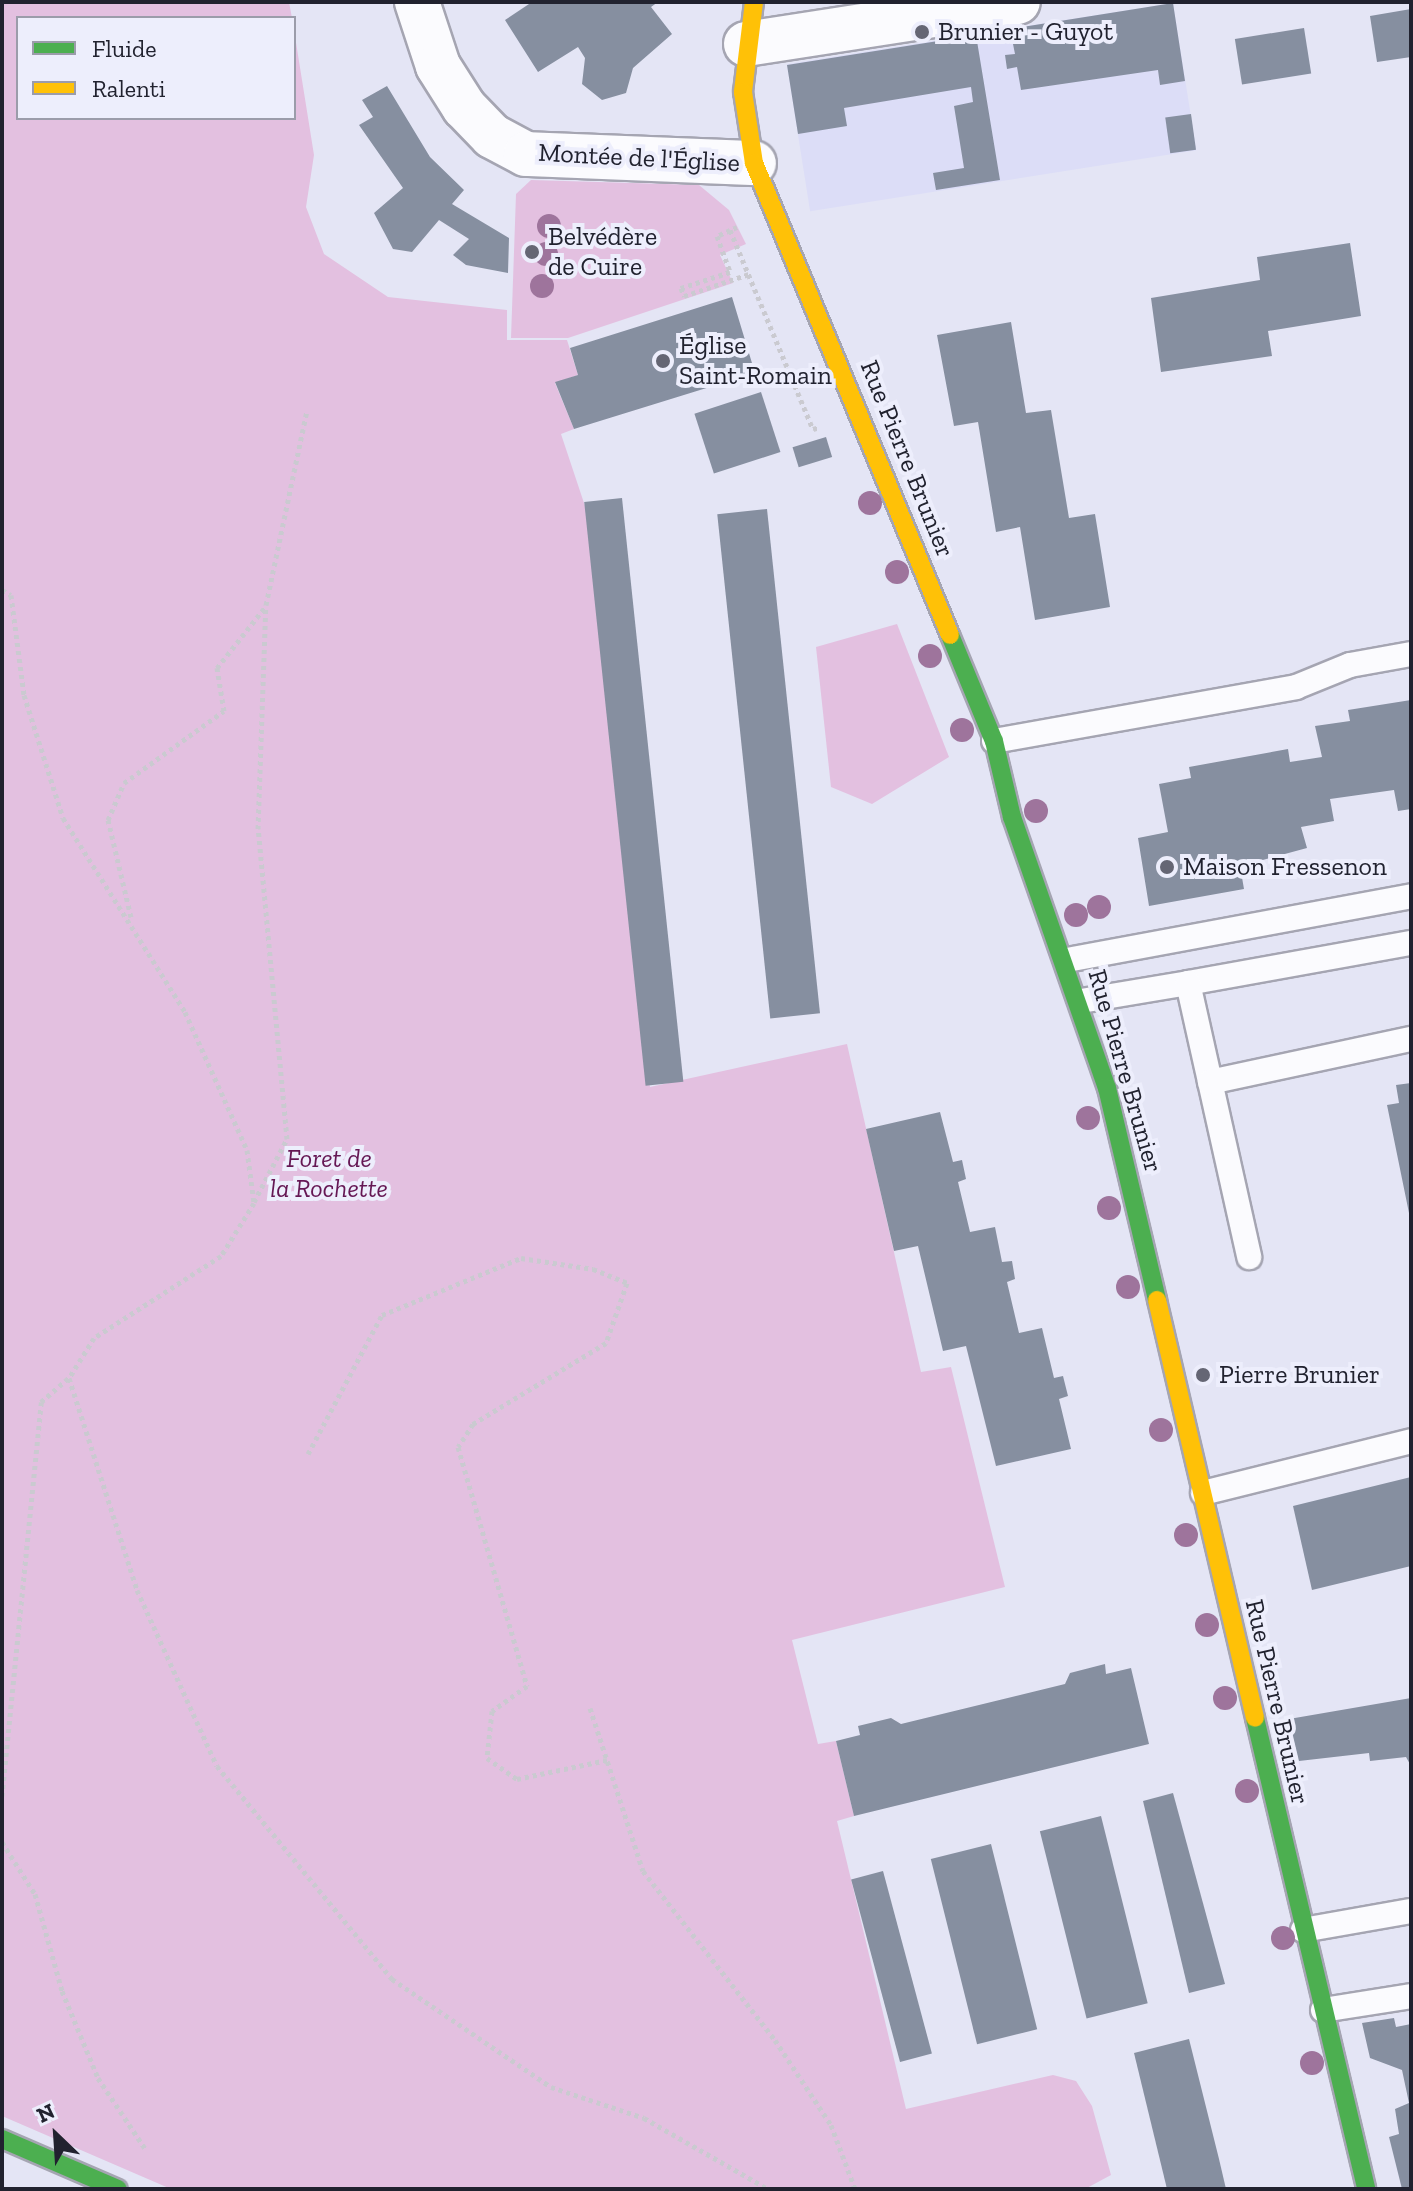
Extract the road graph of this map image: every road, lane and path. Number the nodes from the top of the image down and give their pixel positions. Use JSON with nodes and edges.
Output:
{"nodes":[{"id":1,"x":417,"y":2,"type":"edge"},
{"id":2,"x":754,"y":2,"type":"edge"},
{"id":3,"x":1018,"y":2,"type":"edge"},
{"id":4,"x":746,"y":44,"type":"junction"},
{"id":5,"x":754,"y":163,"type":"junction"},
{"id":6,"x":730,"y":230,"type":"dead end"},
{"id":7,"x":738,"y":247,"type":"dead end"},
{"id":8,"x":749,"y":274,"type":"junction"},
{"id":9,"x":307,"y":410,"type":"dead end"},
{"id":10,"x":812,"y":425,"type":"dead end"},
{"id":11,"x":2,"y":590,"type":"edge"},
{"id":12,"x":266,"y":605,"type":"junction"},
{"id":13,"x":1411,"y":654,"type":"edge"},
{"id":14,"x":994,"y":741,"type":"junction"},
{"id":15,"x":1411,"y":896,"type":"edge"},
{"id":16,"x":132,"y":920,"type":"junction"},
{"id":17,"x":1411,"y":943,"type":"edge"},
{"id":18,"x":1067,"y":960,"type":"junction"},
{"id":19,"x":1188,"y":983,"type":"junction"},
{"id":20,"x":1081,"y":1001,"type":"junction"},
{"id":21,"x":1411,"y":1039,"type":"edge"},
{"id":22,"x":1210,"y":1082,"type":"junction"},
{"id":23,"x":254,"y":1203,"type":"junction"},
{"id":24,"x":1249,"y":1257,"type":"dead end"},
{"id":25,"x":69,"y":1378,"type":"junction"},
{"id":26,"x":1411,"y":1441,"type":"edge"},
{"id":27,"x":308,"y":1454,"type":"dead end"},
{"id":28,"x":1203,"y":1493,"type":"junction"},
{"id":29,"x":590,"y":1708,"type":"dead end"},
{"id":30,"x":607,"y":1760,"type":"junction"},
{"id":31,"x":2,"y":1796,"type":"edge"},
{"id":32,"x":2,"y":1842,"type":"edge"},
{"id":33,"x":1411,"y":1911,"type":"edge"},
{"id":34,"x":1303,"y":1930,"type":"junction"},
{"id":35,"x":1411,"y":1996,"type":"edge"},
{"id":36,"x":1323,"y":2010,"type":"junction"},
{"id":37,"x":2,"y":2139,"type":"edge"},
{"id":38,"x":146,"y":2150,"type":"dead end"},
{"id":39,"x":118,"y":2189,"type":"edge"},
{"id":40,"x":768,"y":2189,"type":"edge"},
{"id":41,"x":855,"y":2189,"type":"edge"},
{"id":42,"x":1366,"y":2189,"type":"edge"}],
"edges":[{"from":1,"to":5,"type":"street","name":"Montée de l'Église"},
{"from":2,"to":4,"type":"street","name":"Rue Pierre Brunier"},
{"from":3,"to":4,"type":"street"},
{"from":4,"to":5,"type":"street","name":"Rue Pierre Brunier"},
{"from":5,"to":14,"type":"street","name":"Rue Pierre Brunier"},
{"from":6,"to":8,"type":"path"},
{"from":7,"to":8,"type":"path"},
{"from":8,"to":10,"type":"path"},
{"from":9,"to":12,"type":"path"},
{"from":11,"to":16,"type":"path"},
{"from":12,"to":16,"type":"path"},
{"from":12,"to":23,"type":"path"},
{"from":13,"to":14,"type":"lane"},
{"from":14,"to":18,"type":"street","name":"Rue Pierre Brunier"},
{"from":15,"to":18,"type":"lane"},
{"from":16,"to":23,"type":"path"},
{"from":17,"to":19,"type":"lane"},
{"from":18,"to":20,"type":"street","name":"Rue Pierre Brunier"},
{"from":19,"to":20,"type":"lane"},
{"from":19,"to":22,"type":"lane"},
{"from":20,"to":28,"type":"street","name":"Rue Pierre Brunier"},
{"from":21,"to":22,"type":"lane"},
{"from":22,"to":24,"type":"lane"},
{"from":23,"to":25,"type":"path"},
{"from":25,"to":31,"type":"path"},
{"from":25,"to":40,"type":"path"},
{"from":26,"to":28,"type":"lane"},
{"from":27,"to":30,"type":"path"},
{"from":28,"to":34,"type":"street","name":"Rue Pierre Brunier"},
{"from":29,"to":30,"type":"path"},
{"from":30,"to":41,"type":"path"},
{"from":32,"to":38,"type":"path"},
{"from":33,"to":34,"type":"lane"},
{"from":34,"to":36,"type":"street","name":"Rue Pierre Brunier"},
{"from":35,"to":36,"type":"lane"},
{"from":36,"to":42,"type":"street","name":"Rue Pierre Brunier"},
{"from":37,"to":39,"type":"street"}]}
